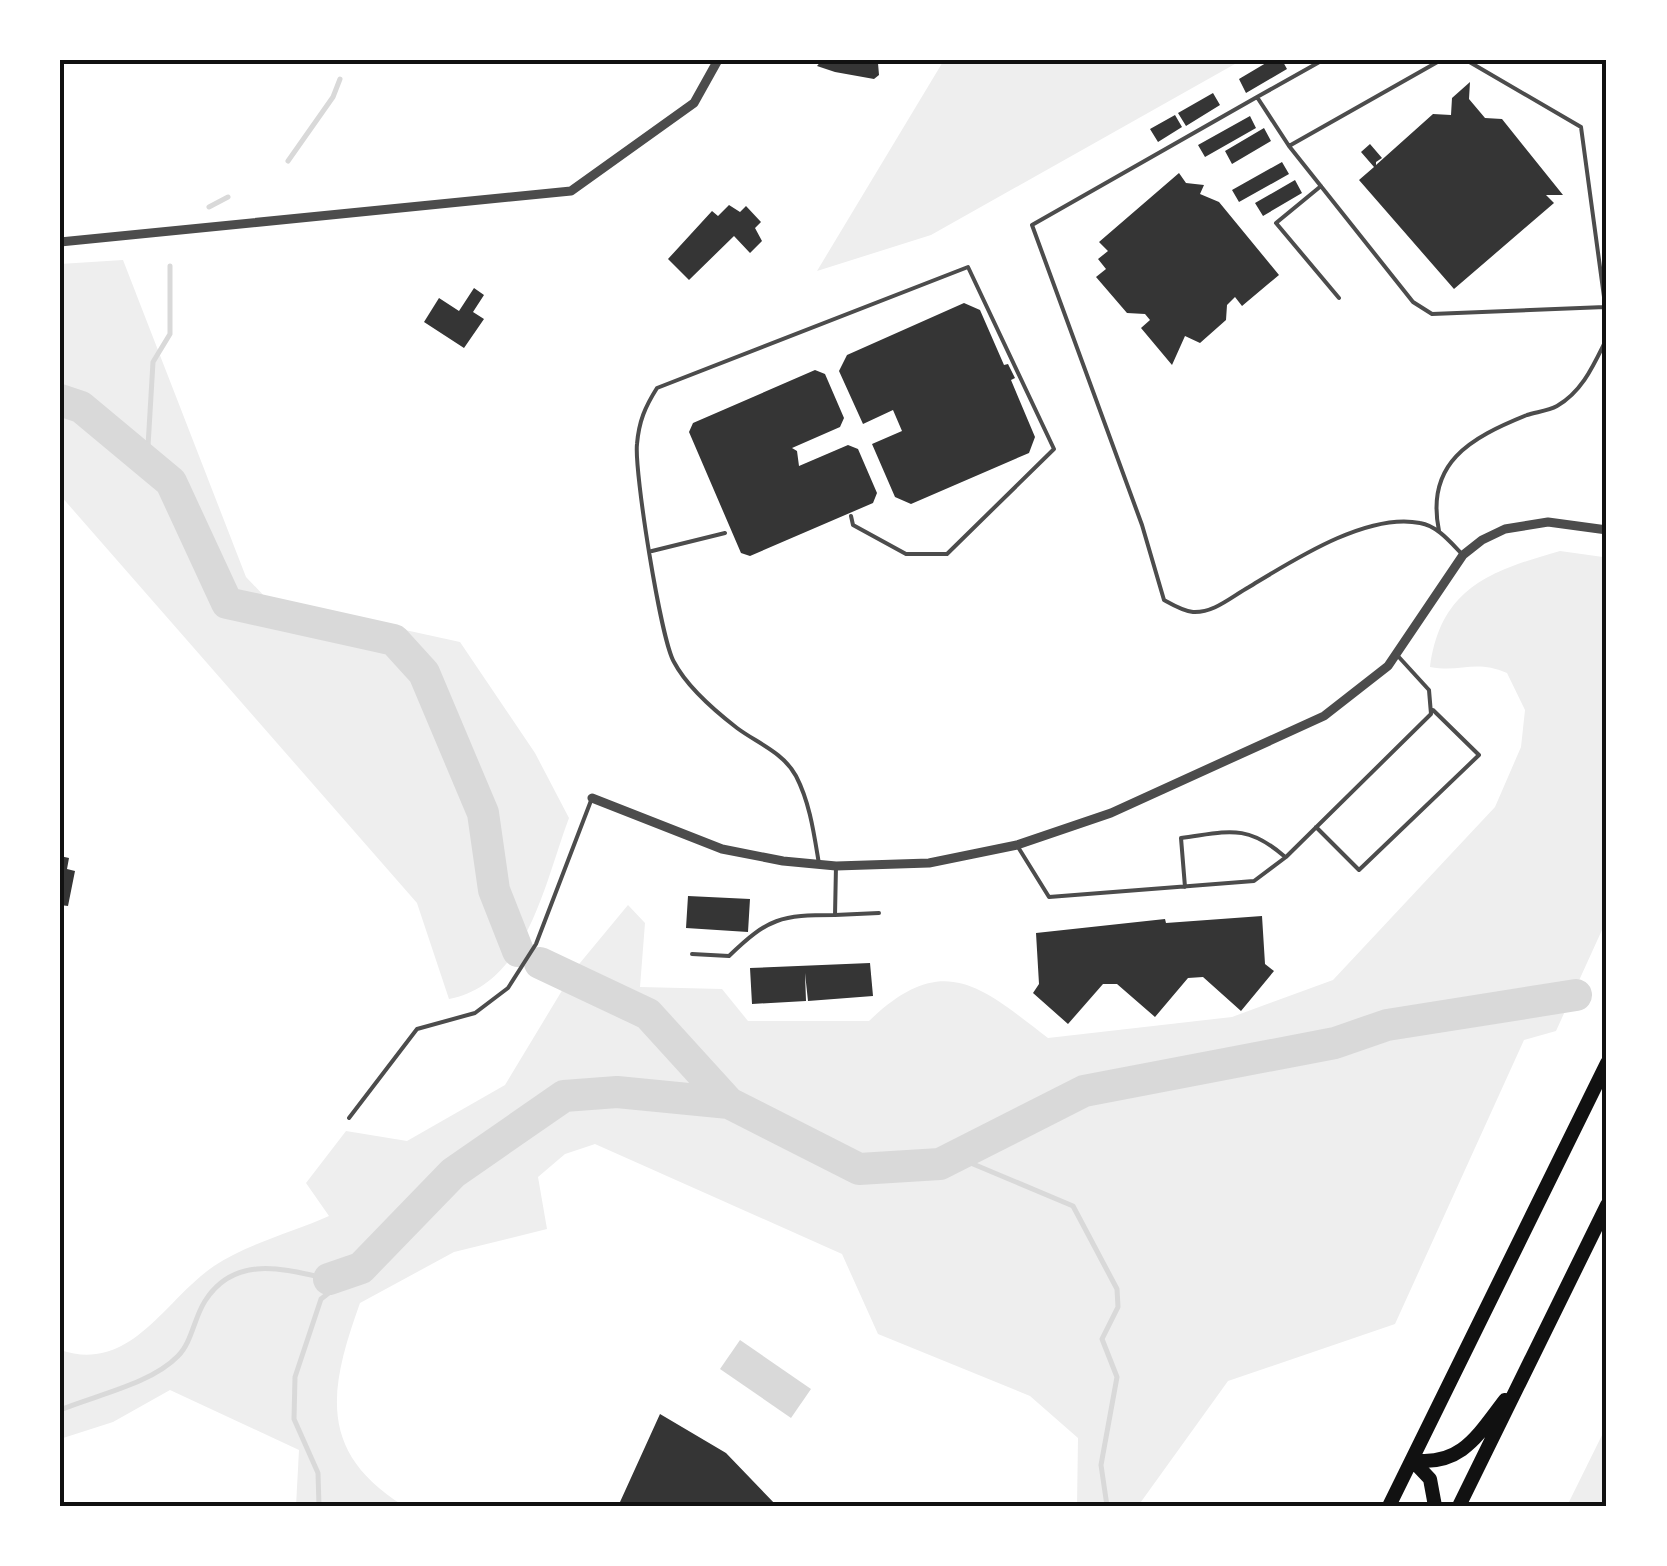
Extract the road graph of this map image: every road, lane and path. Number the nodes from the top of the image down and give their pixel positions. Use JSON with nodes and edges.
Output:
{"nodes":[{"id":1,"x":718,"y":60,"type":"edge"},
{"id":2,"x":1323,"y":60,"type":"edge"},
{"id":3,"x":1442,"y":60,"type":"edge"},
{"id":4,"x":1466,"y":60,"type":"edge"},
{"id":5,"x":1257,"y":97,"type":"junction"},
{"id":6,"x":1289,"y":146,"type":"junction"},
{"id":7,"x":1321,"y":186,"type":"junction"},
{"id":8,"x":60,"y":242,"type":"edge"},
{"id":9,"x":1339,"y":298,"type":"dead end"},
{"id":10,"x":1605,"y":307,"type":"edge"},
{"id":11,"x":1607,"y":319,"type":"edge"},
{"id":12,"x":1607,"y":338,"type":"edge"},
{"id":13,"x":852,"y":516,"type":"dead end"},
{"id":14,"x":1607,"y":530,"type":"edge"},
{"id":15,"x":1439,"y":531,"type":"junction"},
{"id":16,"x":725,"y":533,"type":"dead end"},
{"id":17,"x":652,"y":552,"type":"junction"},
{"id":18,"x":1463,"y":555,"type":"junction"},
{"id":19,"x":1397,"y":655,"type":"junction"},
{"id":20,"x":1432,"y":709,"type":"junction"},
{"id":21,"x":592,"y":798,"type":"joint"},
{"id":22,"x":1316,"y":827,"type":"junction"},
{"id":23,"x":1017,"y":845,"type":"junction"},
{"id":24,"x":1286,"y":857,"type":"junction"},
{"id":25,"x":819,"y":864,"type":"junction"},
{"id":26,"x":836,"y":866,"type":"junction"},
{"id":27,"x":1185,"y":887,"type":"junction"},
{"id":28,"x":879,"y":913,"type":"dead end"},
{"id":29,"x":835,"y":915,"type":"junction"},
{"id":30,"x":692,"y":954,"type":"dead end"},
{"id":31,"x":1607,"y":1063,"type":"edge"},
{"id":32,"x":349,"y":1118,"type":"dead end"},
{"id":33,"x":1607,"y":1205,"type":"edge"},
{"id":34,"x":1522,"y":1378,"type":"junction"},
{"id":35,"x":1412,"y":1460,"type":"junction"},
{"id":36,"x":1390,"y":1506,"type":"edge"},
{"id":37,"x":1434,"y":1506,"type":"edge"},
{"id":38,"x":1459,"y":1506,"type":"edge"}],
"edges":[{"from":1,"to":8,"type":"street"},
{"from":2,"to":5,"type":"lane"},
{"from":3,"to":6,"type":"lane"},
{"from":4,"to":10,"type":"lane"},
{"from":5,"to":6,"type":"lane"},
{"from":5,"to":15,"type":"lane"},
{"from":6,"to":7,"type":"lane"},
{"from":7,"to":9,"type":"lane"},
{"from":7,"to":10,"type":"lane"},
{"from":10,"to":11,"type":"lane"},
{"from":12,"to":15,"type":"lane"},
{"from":13,"to":17,"type":"lane"},
{"from":14,"to":18,"type":"street"},
{"from":15,"to":18,"type":"lane"},
{"from":16,"to":17,"type":"lane"},
{"from":17,"to":25,"type":"lane"},
{"from":18,"to":19,"type":"street"},
{"from":19,"to":20,"type":"lane"},
{"from":19,"to":23,"type":"street"},
{"from":20,"to":22,"type":"lane"},
{"from":20,"to":22,"type":"lane"},
{"from":21,"to":25,"type":"street"},
{"from":21,"to":32,"type":"lane"},
{"from":22,"to":24,"type":"lane"},
{"from":23,"to":26,"type":"street"},
{"from":23,"to":27,"type":"lane"},
{"from":24,"to":27,"type":"lane"},
{"from":24,"to":27,"type":"lane"},
{"from":25,"to":26,"type":"street"},
{"from":26,"to":29,"type":"lane"},
{"from":28,"to":29,"type":"lane"},
{"from":29,"to":30,"type":"lane"},
{"from":31,"to":35,"type":"highway"},
{"from":33,"to":34,"type":"highway"},
{"from":34,"to":35,"type":"highway"},
{"from":34,"to":38,"type":"highway"},
{"from":35,"to":36,"type":"highway"},
{"from":35,"to":37,"type":"highway"}]}
